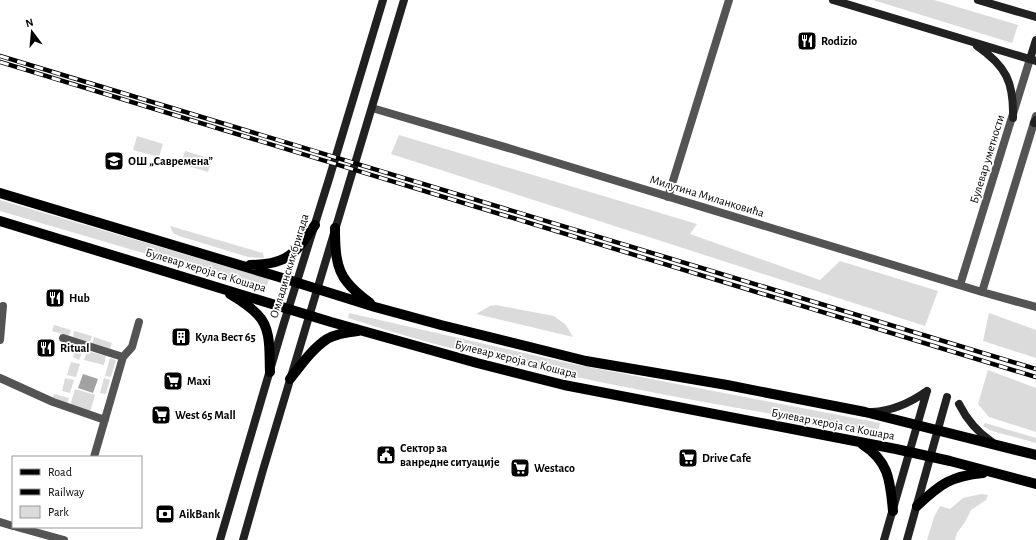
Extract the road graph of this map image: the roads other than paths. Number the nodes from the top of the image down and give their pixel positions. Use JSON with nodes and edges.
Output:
{"nodes":[{"id":1,"x":383,"y":0,"type":"edge"},
{"id":2,"x":404,"y":0,"type":"edge"},
{"id":3,"x":729,"y":0,"type":"edge"},
{"id":4,"x":833,"y":0,"type":"edge"},
{"id":5,"x":1004,"y":0,"type":"edge"},
{"id":6,"x":981,"y":1,"type":"edge"},
{"id":7,"x":1036,"y":17,"type":"edge"},
{"id":8,"x":1036,"y":40,"type":"edge"},
{"id":9,"x":972,"y":42,"type":"junction"},
{"id":10,"x":1033,"y":60,"type":"edge"},
{"id":11,"x":372,"y":108,"type":"junction"},
{"id":12,"x":1013,"y":118,"type":"junction"},
{"id":13,"x":1035,"y":120,"type":"edge"},
{"id":14,"x":0,"y":193,"type":"edge"},
{"id":15,"x":668,"y":197,"type":"junction"},
{"id":16,"x":0,"y":221,"type":"edge"},
{"id":17,"x":315,"y":225,"type":"junction"},
{"id":18,"x":335,"y":228,"type":"junction"},
{"id":19,"x":236,"y":264,"type":"junction"},
{"id":20,"x":298,"y":283,"type":"junction"},
{"id":21,"x":960,"y":285,"type":"junction"},
{"id":22,"x":222,"y":288,"type":"junction"},
{"id":23,"x":318,"y":289,"type":"junction"},
{"id":24,"x":982,"y":292,"type":"junction"},
{"id":25,"x":3,"y":306,"type":"dead end"},
{"id":26,"x":375,"y":307,"type":"junction"},
{"id":27,"x":1036,"y":307,"type":"edge"},
{"id":28,"x":289,"y":309,"type":"junction"},
{"id":29,"x":310,"y":316,"type":"junction"},
{"id":30,"x":139,"y":322,"type":"dead end"},
{"id":31,"x":360,"y":330,"type":"junction"},
{"id":32,"x":63,"y":338,"type":"dead end"},
{"id":33,"x":0,"y":340,"type":"edge"},
{"id":34,"x":124,"y":357,"type":"junction"},
{"id":35,"x":270,"y":372,"type":"junction"},
{"id":36,"x":0,"y":378,"type":"edge"},
{"id":37,"x":290,"y":379,"type":"junction"},
{"id":38,"x":947,"y":397,"type":"dead end"},
{"id":39,"x":959,"y":404,"type":"dead end"},
{"id":40,"x":865,"y":412,"type":"junction"},
{"id":41,"x":105,"y":420,"type":"junction"},
{"id":42,"x":918,"y":425,"type":"junction"},
{"id":43,"x":938,"y":430,"type":"junction"},
{"id":44,"x":857,"y":441,"type":"junction"},
{"id":45,"x":996,"y":445,"type":"junction"},
{"id":46,"x":910,"y":452,"type":"junction"},
{"id":47,"x":1036,"y":455,"type":"edge"},
{"id":48,"x":94,"y":456,"type":"edge"},
{"id":49,"x":931,"y":458,"type":"junction"},
{"id":50,"x":990,"y":472,"type":"junction"},
{"id":51,"x":1036,"y":484,"type":"edge"},
{"id":52,"x":917,"y":506,"type":"junction"},
{"id":53,"x":893,"y":511,"type":"junction"},
{"id":54,"x":0,"y":522,"type":"edge"},
{"id":55,"x":12,"y":526,"type":"edge"},
{"id":56,"x":21,"y":528,"type":"edge"},
{"id":57,"x":64,"y":540,"type":"edge"},
{"id":58,"x":220,"y":540,"type":"edge"},
{"id":59,"x":243,"y":540,"type":"edge"},
{"id":60,"x":884,"y":540,"type":"edge"},
{"id":61,"x":907,"y":540,"type":"edge"}],
"edges":[{"from":1,"to":17,"type":"main road","name":"Омладинских бригада"},
{"from":2,"to":11,"type":"main road"},
{"from":3,"to":15,"type":"street"},
{"from":4,"to":9,"type":"main road"},
{"from":5,"to":6,"type":"main road"},
{"from":6,"to":7,"type":"main road"},
{"from":8,"to":10,"type":"main road","name":"Булевар уметности"},
{"from":9,"to":10,"type":"main road"},
{"from":9,"to":12,"type":"main road"},
{"from":10,"to":12,"type":"street","name":"Булевар уметности"},
{"from":11,"to":15,"type":"street","name":"Милутина Миланковића"},
{"from":11,"to":18,"type":"main road"},
{"from":12,"to":21,"type":"street","name":"Булевар уметности"},
{"from":13,"to":24,"type":"street"},
{"from":14,"to":19,"type":"main road","name":"Булевар хероја са Кошара"},
{"from":15,"to":21,"type":"street","name":"Милутина Миланковића"},
{"from":16,"to":22,"type":"main road","name":"Булевар хероја са Кошара"},
{"from":17,"to":19,"type":"main road"},
{"from":17,"to":20,"type":"main road","name":"Омладинских бригада"},
{"from":18,"to":23,"type":"main road"},
{"from":18,"to":26,"type":"main road"},
{"from":19,"to":20,"type":"main road","name":"Булевар хероја са Кошара"},
{"from":20,"to":23,"type":"main road","name":"Булевар хероја са Кошара"},
{"from":20,"to":28,"type":"main road","name":"Омладинских бригада"},
{"from":21,"to":24,"type":"street","name":"Милутина Миланковића"},
{"from":22,"to":28,"type":"main road","name":"Булевар хероја са Кошара"},
{"from":22,"to":35,"type":"main road"},
{"from":23,"to":26,"type":"main road","name":"Булевар хероја са Кошара"},
{"from":23,"to":29,"type":"main road"},
{"from":24,"to":27,"type":"street","name":"Милутина Миланковића"},
{"from":25,"to":33,"type":"street"},
{"from":26,"to":40,"type":"main road","name":"Булевар хероја са Кошара"},
{"from":28,"to":29,"type":"main road","name":"Булевар хероја са Кошара"},
{"from":28,"to":35,"type":"main road","name":"Омладинских бригада"},
{"from":29,"to":31,"type":"main road","name":"Булевар хероја са Кошара"},
{"from":29,"to":37,"type":"main road"},
{"from":30,"to":34,"type":"street"},
{"from":31,"to":37,"type":"main road"},
{"from":31,"to":44,"type":"main road","name":"Булевар хероја са Кошара"},
{"from":32,"to":34,"type":"street"},
{"from":34,"to":41,"type":"street"},
{"from":35,"to":58,"type":"main road","name":"Омладинских бригада"},
{"from":36,"to":41,"type":"street"},
{"from":37,"to":59,"type":"main road"},
{"from":38,"to":43,"type":"main road"},
{"from":39,"to":45,"type":"main road"},
{"from":40,"to":42,"type":"main road","name":"Булевар хероја са Кошара"},
{"from":40,"to":42,"type":"main road"},
{"from":41,"to":48,"type":"street"},
{"from":42,"to":43,"type":"main road","name":"Булевар хероја са Кошара"},
{"from":42,"to":46,"type":"main road"},
{"from":43,"to":45,"type":"main road","name":"Булевар хероја са Кошара"},
{"from":43,"to":49,"type":"main road"},
{"from":44,"to":46,"type":"main road","name":"Булевар хероја са Кошара"},
{"from":44,"to":53,"type":"main road"},
{"from":45,"to":47,"type":"main road","name":"Булевар хероја са Кошара"},
{"from":46,"to":49,"type":"main road","name":"Булевар хероја са Кошара"},
{"from":46,"to":53,"type":"main road"},
{"from":49,"to":50,"type":"main road","name":"Булевар хероја са Кошара"},
{"from":49,"to":52,"type":"main road"},
{"from":50,"to":51,"type":"main road","name":"Булевар хероја са Кошара"},
{"from":50,"to":52,"type":"main road"},
{"from":52,"to":61,"type":"main road"},
{"from":53,"to":60,"type":"main road"},
{"from":54,"to":55,"type":"street"},
{"from":56,"to":57,"type":"street"}]}
